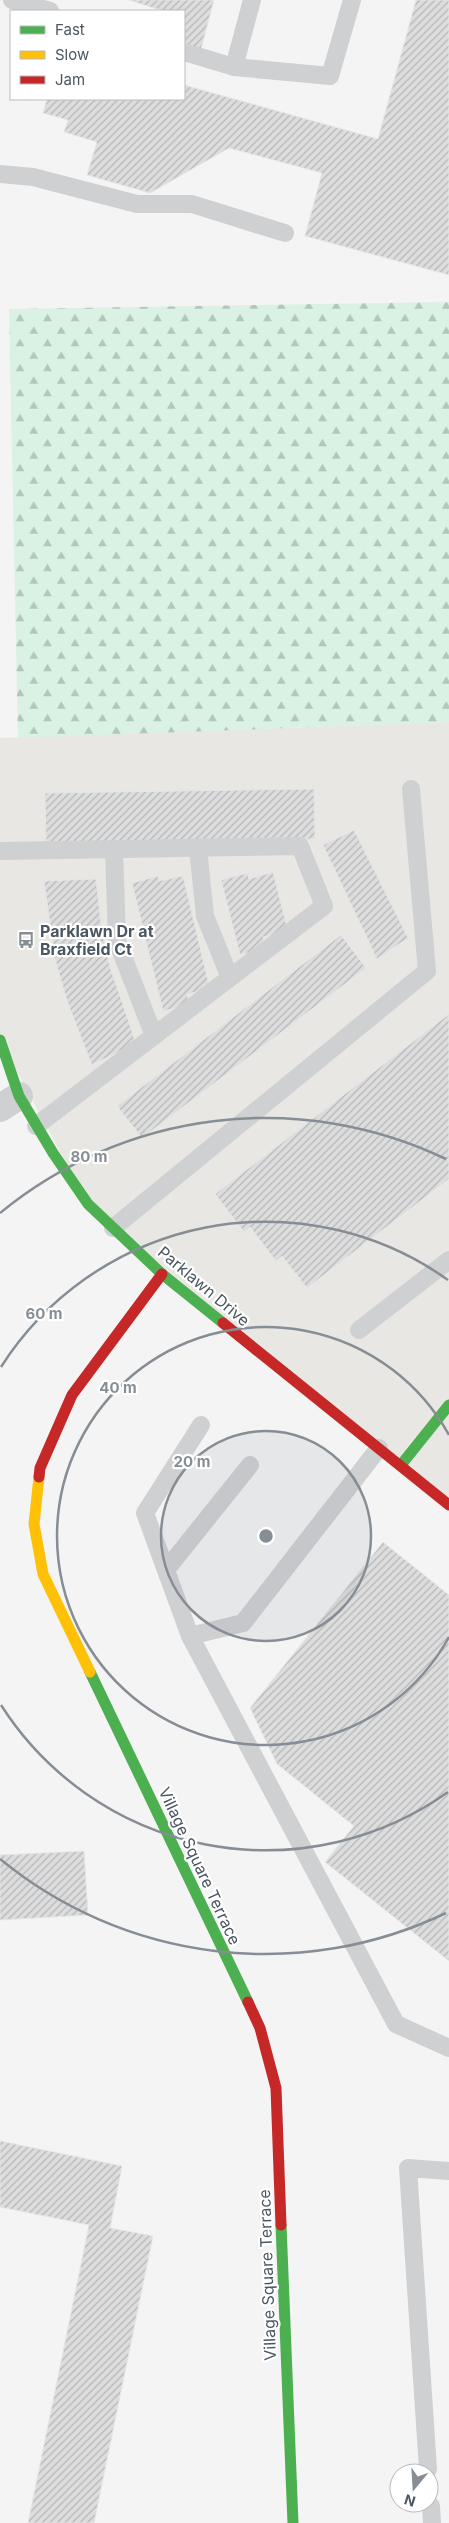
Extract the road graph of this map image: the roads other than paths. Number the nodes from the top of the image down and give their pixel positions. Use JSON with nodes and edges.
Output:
{"nodes":[{"id":1,"x":12,"y":0,"type":"edge"},
{"id":2,"x":252,"y":0,"type":"edge"},
{"id":3,"x":352,"y":0,"type":"edge"},
{"id":4,"x":47,"y":10,"type":"edge"},
{"id":5,"x":185,"y":52,"type":"edge"},
{"id":6,"x":234,"y":67,"type":"junction"},
{"id":7,"x":0,"y":174,"type":"edge"},
{"id":8,"x":285,"y":233,"type":"dead end"},
{"id":9,"x":411,"y":789,"type":"dead end"},
{"id":10,"x":198,"y":848,"type":"junction"},
{"id":11,"x":114,"y":849,"type":"junction"},
{"id":12,"x":0,"y":851,"type":"edge"},
{"id":13,"x":230,"y":978,"type":"junction"},
{"id":14,"x":154,"y":1036,"type":"junction"},
{"id":15,"x":0,"y":1040,"type":"edge"},
{"id":16,"x":10,"y":1102,"type":"edge"},
{"id":17,"x":36,"y":1126,"type":"junction"},
{"id":18,"x":114,"y":1228,"type":"junction"},
{"id":19,"x":449,"y":1260,"type":"edge"},
{"id":20,"x":162,"y":1274,"type":"junction"},
{"id":21,"x":359,"y":1330,"type":"dead end"},
{"id":22,"x":449,"y":1404,"type":"edge"},
{"id":23,"x":201,"y":1425,"type":"dead end"},
{"id":24,"x":379,"y":1448,"type":"junction"},
{"id":25,"x":250,"y":1465,"type":"dead end"},
{"id":26,"x":400,"y":1465,"type":"junction"},
{"id":27,"x":449,"y":1505,"type":"edge"},
{"id":28,"x":166,"y":1570,"type":"junction"},
{"id":29,"x":190,"y":1636,"type":"junction"},
{"id":30,"x":449,"y":2048,"type":"edge"},
{"id":31,"x":449,"y":2170,"type":"edge"},
{"id":32,"x":428,"y":2463,"type":"edge"},
{"id":33,"x":293,"y":2523,"type":"edge"}],
"edges":[{"from":1,"to":4,"type":"lane"},
{"from":2,"to":6,"type":"lane"},
{"from":3,"to":6,"type":"lane"},
{"from":5,"to":6,"type":"lane"},
{"from":7,"to":8,"type":"lane"},
{"from":9,"to":18,"type":"lane"},
{"from":10,"to":11,"type":"lane"},
{"from":10,"to":13,"type":"lane"},
{"from":10,"to":13,"type":"lane"},
{"from":11,"to":12,"type":"lane"},
{"from":11,"to":14,"type":"lane"},
{"from":13,"to":14,"type":"lane"},
{"from":14,"to":17,"type":"lane"},
{"from":15,"to":16,"type":"street","name":"Parklawn Drive"},
{"from":16,"to":17,"type":"street","name":"Parklawn Drive"},
{"from":17,"to":18,"type":"street","name":"Parklawn Drive"},
{"from":18,"to":20,"type":"street","name":"Parklawn Drive"},
{"from":19,"to":21,"type":"lane"},
{"from":20,"to":24,"type":"street","name":"Parklawn Drive"},
{"from":20,"to":33,"type":"street","name":"Village Square Terrace"},
{"from":22,"to":26,"type":"street"},
{"from":23,"to":28,"type":"lane"},
{"from":24,"to":26,"type":"street","name":"Parklawn Drive"},
{"from":24,"to":29,"type":"lane"},
{"from":25,"to":28,"type":"lane"},
{"from":26,"to":27,"type":"street","name":"Parklawn Drive"},
{"from":28,"to":29,"type":"lane"},
{"from":29,"to":30,"type":"lane"},
{"from":31,"to":32,"type":"lane"}]}
